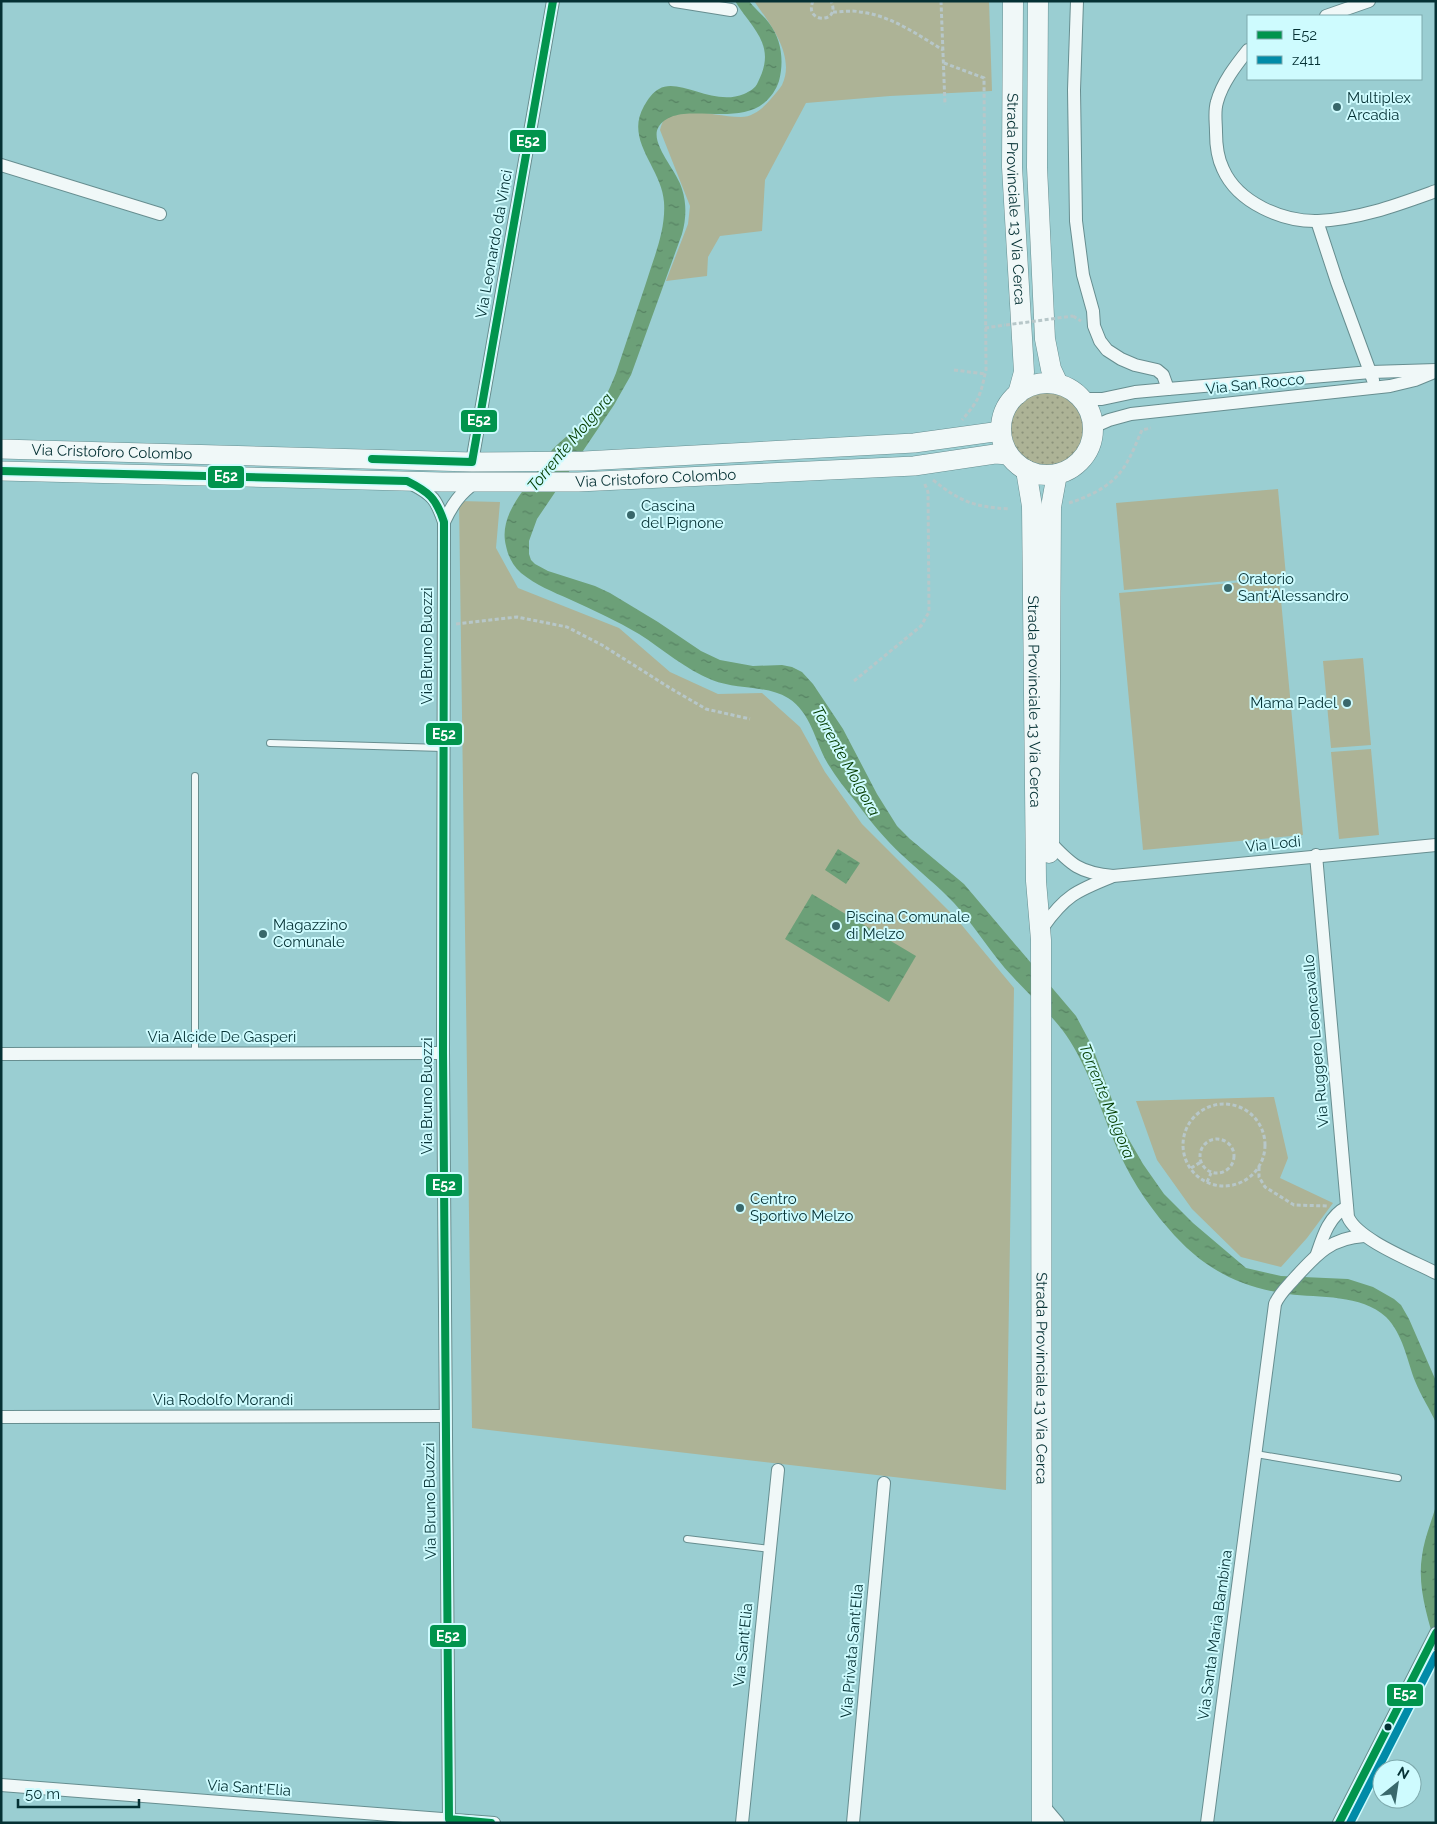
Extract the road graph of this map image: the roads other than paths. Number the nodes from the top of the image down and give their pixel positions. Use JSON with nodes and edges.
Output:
{"nodes":[{"id":1,"x":553,"y":1,"type":"edge"},
{"id":2,"x":674,"y":1,"type":"edge"},
{"id":3,"x":1013,"y":1,"type":"edge"},
{"id":4,"x":1038,"y":1,"type":"edge"},
{"id":5,"x":1077,"y":1,"type":"edge"},
{"id":6,"x":1369,"y":1,"type":"edge"},
{"id":7,"x":731,"y":10,"type":"dead end"},
{"id":8,"x":1329,"y":15,"type":"edge"},
{"id":9,"x":1247,"y":51,"type":"edge"},
{"id":10,"x":1,"y":165,"type":"edge"},
{"id":11,"x":1436,"y":191,"type":"edge"},
{"id":12,"x":160,"y":214,"type":"dead end"},
{"id":13,"x":1317,"y":221,"type":"junction"},
{"id":14,"x":1436,"y":371,"type":"edge"},
{"id":15,"x":1371,"y":372,"type":"junction"},
{"id":16,"x":1058,"y":384,"type":"junction"},
{"id":17,"x":1168,"y":388,"type":"junction"},
{"id":18,"x":1373,"y":388,"type":"junction"},
{"id":19,"x":1152,"y":390,"type":"junction"},
{"id":20,"x":1018,"y":394,"type":"junction"},
{"id":21,"x":1082,"y":399,"type":"junction"},
{"id":22,"x":1141,"y":413,"type":"junction"},
{"id":23,"x":1094,"y":427,"type":"junction"},
{"id":24,"x":1001,"y":431,"type":"junction"},
{"id":25,"x":1,"y":450,"type":"edge"},
{"id":26,"x":1009,"y":455,"type":"junction"},
{"id":27,"x":472,"y":462,"type":"junction"},
{"id":28,"x":1026,"y":470,"type":"junction"},
{"id":29,"x":1,"y":471,"type":"edge"},
{"id":30,"x":1057,"y":474,"type":"junction"},
{"id":31,"x":407,"y":481,"type":"junction"},
{"id":32,"x":476,"y":482,"type":"junction"},
{"id":33,"x":444,"y":522,"type":"junction"},
{"id":34,"x":270,"y":743,"type":"dead end"},
{"id":35,"x":443,"y":748,"type":"junction"},
{"id":36,"x":196,"y":776,"type":"dead end"},
{"id":37,"x":1049,"y":841,"type":"junction"},
{"id":38,"x":1436,"y":845,"type":"edge"},
{"id":39,"x":1316,"y":855,"type":"junction"},
{"id":40,"x":1113,"y":876,"type":"junction"},
{"id":41,"x":1041,"y":934,"type":"junction"},
{"id":42,"x":195,"y":1053,"type":"junction"},
{"id":43,"x":443,"y":1053,"type":"junction"},
{"id":44,"x":1,"y":1054,"type":"edge"},
{"id":45,"x":1347,"y":1207,"type":"junction"},
{"id":46,"x":1364,"y":1236,"type":"junction"},
{"id":47,"x":1314,"y":1257,"type":"junction"},
{"id":48,"x":1436,"y":1273,"type":"edge"},
{"id":49,"x":445,"y":1416,"type":"junction"},
{"id":50,"x":1,"y":1417,"type":"edge"},
{"id":51,"x":1256,"y":1454,"type":"junction"},
{"id":52,"x":778,"y":1470,"type":"dead end"},
{"id":53,"x":1398,"y":1478,"type":"dead end"},
{"id":54,"x":884,"y":1483,"type":"dead end"},
{"id":55,"x":687,"y":1539,"type":"dead end"},
{"id":56,"x":770,"y":1550,"type":"junction"},
{"id":57,"x":1434,"y":1635,"type":"edge"},
{"id":58,"x":1,"y":1785,"type":"edge"},
{"id":59,"x":1042,"y":1814,"type":"edge"},
{"id":60,"x":449,"y":1819,"type":"junction"},
{"id":61,"x":1207,"y":1822,"type":"edge"},
{"id":62,"x":494,"y":1823,"type":"edge"},
{"id":63,"x":742,"y":1823,"type":"edge"},
{"id":64,"x":853,"y":1823,"type":"edge"},
{"id":65,"x":1058,"y":1823,"type":"edge"},
{"id":66,"x":1339,"y":1823,"type":"edge"}],
"edges":[{"from":1,"to":27,"type":"street","name":"Via Leonardo da Vinci"},
{"from":2,"to":7,"type":"street"},
{"from":3,"to":20,"type":"main road","name":"Strada Provinciale 13 Via Cerca"},
{"from":4,"to":16,"type":"main road","name":"Strada Provinciale 13 Via Cerca"},
{"from":5,"to":17,"type":"street"},
{"from":6,"to":8,"type":"street"},
{"from":9,"to":13,"type":"street"},
{"from":10,"to":12,"type":"street"},
{"from":11,"to":13,"type":"street"},
{"from":13,"to":15,"type":"street"},
{"from":14,"to":15,"type":"street","name":"Via San Rocco"},
{"from":14,"to":18,"type":"street","name":"Via San Rocco"},
{"from":15,"to":17,"type":"street","name":"Via San Rocco"},
{"from":15,"to":18,"type":"street"},
{"from":16,"to":20,"type":"main road","name":"Strada Provinciale 13 Via Cerca"},
{"from":16,"to":21,"type":"main road"},
{"from":17,"to":19,"type":"street","name":"Via San Rocco"},
{"from":18,"to":22,"type":"street","name":"Via San Rocco"},
{"from":19,"to":21,"type":"street","name":"Via San Rocco"},
{"from":19,"to":22,"type":"street"},
{"from":20,"to":24,"type":"main road","name":"Strada Provinciale 13 Via Cerca"},
{"from":21,"to":23,"type":"main road"},
{"from":22,"to":23,"type":"street","name":"Via San Rocco"},
{"from":23,"to":30,"type":"main road"},
{"from":24,"to":26,"type":"main road"},
{"from":24,"to":27,"type":"street","name":"Via Cristoforo Colombo"},
{"from":25,"to":27,"type":"street","name":"Via Cristoforo Colombo"},
{"from":26,"to":28,"type":"main road"},
{"from":26,"to":32,"type":"street","name":"Via Cristoforo Colombo"},
{"from":28,"to":30,"type":"main road"},
{"from":28,"to":41,"type":"main road","name":"Strada Provinciale 13 Via Cerca"},
{"from":29,"to":31,"type":"street","name":"Via Cristoforo Colombo"},
{"from":30,"to":37,"type":"main road","name":"Strada Provinciale 13 Via Cerca"},
{"from":31,"to":32,"type":"street","name":"Via Cristoforo Colombo"},
{"from":31,"to":33,"type":"street","name":"Via Bruno Buozzi"},
{"from":32,"to":33,"type":"street"},
{"from":33,"to":35,"type":"street","name":"Via Bruno Buozzi"},
{"from":34,"to":35,"type":"lane"},
{"from":35,"to":43,"type":"street","name":"Via Bruno Buozzi"},
{"from":36,"to":42,"type":"lane"},
{"from":37,"to":40,"type":"street","name":"Via Lodi"},
{"from":37,"to":41,"type":"main road","name":"Strada Provinciale 13 Via Cerca"},
{"from":38,"to":39,"type":"street","name":"Via Lodi"},
{"from":39,"to":40,"type":"street","name":"Via Lodi"},
{"from":39,"to":45,"type":"street","name":"Via Ruggero Leoncavallo"},
{"from":40,"to":41,"type":"street","name":"Via Lodi"},
{"from":41,"to":59,"type":"main road","name":"Strada Provinciale 13 Via Cerca"},
{"from":42,"to":43,"type":"street","name":"Via Alcide De Gasperi"},
{"from":42,"to":44,"type":"street","name":"Via Alcide De Gasperi"},
{"from":43,"to":49,"type":"street","name":"Via Bruno Buozzi"},
{"from":45,"to":46,"type":"street","name":"Via Ruggero Leoncavallo"},
{"from":45,"to":47,"type":"street","name":"Via Santa Maria Bambina"},
{"from":46,"to":47,"type":"street","name":"Via Santa Maria Bambina"},
{"from":46,"to":48,"type":"street"},
{"from":47,"to":51,"type":"street","name":"Via Santa Maria Bambina"},
{"from":49,"to":50,"type":"street","name":"Via Rodolfo Morandi"},
{"from":49,"to":60,"type":"street","name":"Via Bruno Buozzi"},
{"from":51,"to":53,"type":"lane"},
{"from":51,"to":61,"type":"street","name":"Via Santa Maria Bambina"},
{"from":52,"to":56,"type":"street","name":"Via Sant'Elia"},
{"from":54,"to":64,"type":"street","name":"Via Privata Sant'Elia"},
{"from":55,"to":56,"type":"lane"},
{"from":56,"to":63,"type":"street","name":"Via Sant'Elia"},
{"from":57,"to":66,"type":"street"},
{"from":58,"to":60,"type":"street","name":"Via Sant'Elia"},
{"from":59,"to":65,"type":"street"},
{"from":60,"to":62,"type":"street","name":"Via Sant'Elia"}]}
